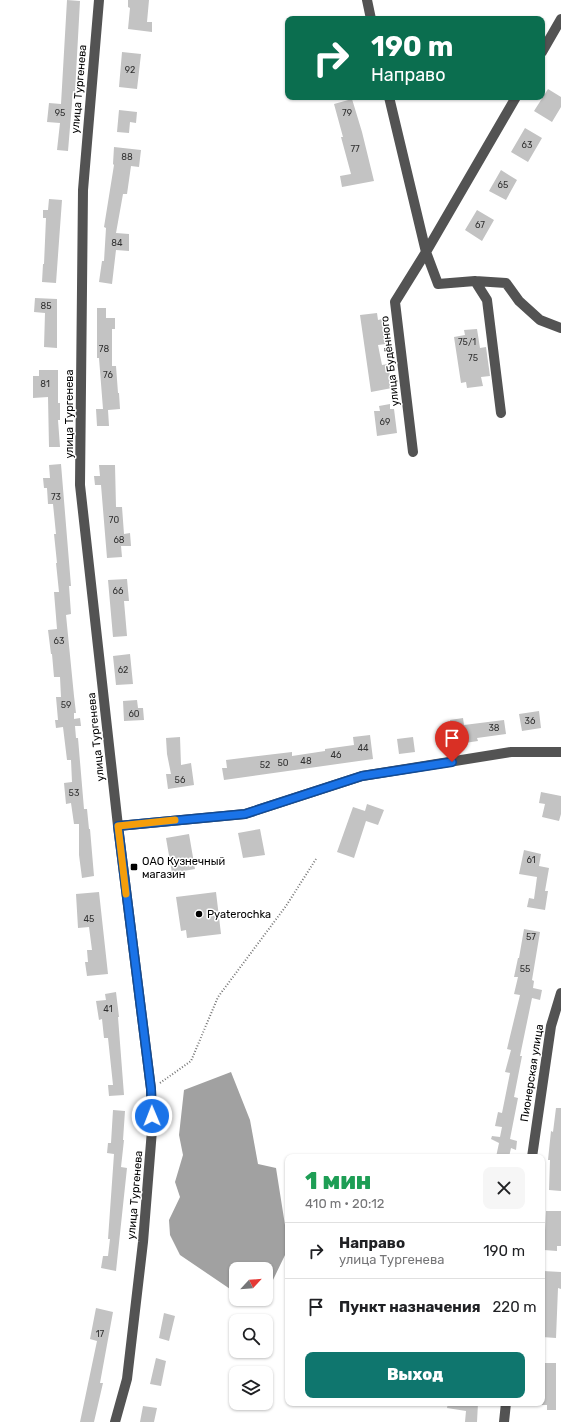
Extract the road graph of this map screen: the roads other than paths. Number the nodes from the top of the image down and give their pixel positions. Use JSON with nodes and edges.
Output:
{"nodes":[{"id":1,"x":98,"y":0,"type":"edge"},
{"id":2,"x":367,"y":0,"type":"edge"},
{"id":3,"x":370,"y":16,"type":"edge"},
{"id":4,"x":561,"y":19,"type":"edge"},
{"id":5,"x":545,"y":47,"type":"edge"},
{"id":6,"x":390,"y":100,"type":"edge"},
{"id":7,"x":514,"y":100,"type":"edge"},
{"id":8,"x":426,"y":252,"type":"junction"},
{"id":9,"x":475,"y":281,"type":"junction"},
{"id":10,"x":561,"y":328,"type":"edge"},
{"id":11,"x":500,"y":413,"type":"dead end"},
{"id":12,"x":413,"y":452,"type":"dead end"},
{"id":13,"x":561,"y":752,"type":"edge"},
{"id":14,"x":118,"y":826,"type":"junction"},
{"id":15,"x":561,"y":993,"type":"edge"},
{"id":16,"x":532,"y":1154,"type":"edge"},
{"id":17,"x":506,"y":1406,"type":"edge"},
{"id":18,"x":115,"y":1422,"type":"edge"},
{"id":19,"x":504,"y":1422,"type":"edge"}],
"edges":[{"from":1,"to":14,"type":"street","name":"улица Тургенева"},
{"from":2,"to":3,"type":"street"},
{"from":4,"to":5,"type":"street"},
{"from":6,"to":8,"type":"street"},
{"from":7,"to":8,"type":"street","name":"улица Будённого"},
{"from":8,"to":9,"type":"street"},
{"from":8,"to":12,"type":"street","name":"улица Будённого"},
{"from":9,"to":10,"type":"street"},
{"from":9,"to":11,"type":"street"},
{"from":13,"to":14,"type":"street"},
{"from":14,"to":18,"type":"street","name":"улица Тургенева"},
{"from":15,"to":16,"type":"street","name":"Пионерская улица"},
{"from":17,"to":19,"type":"street"}]}
